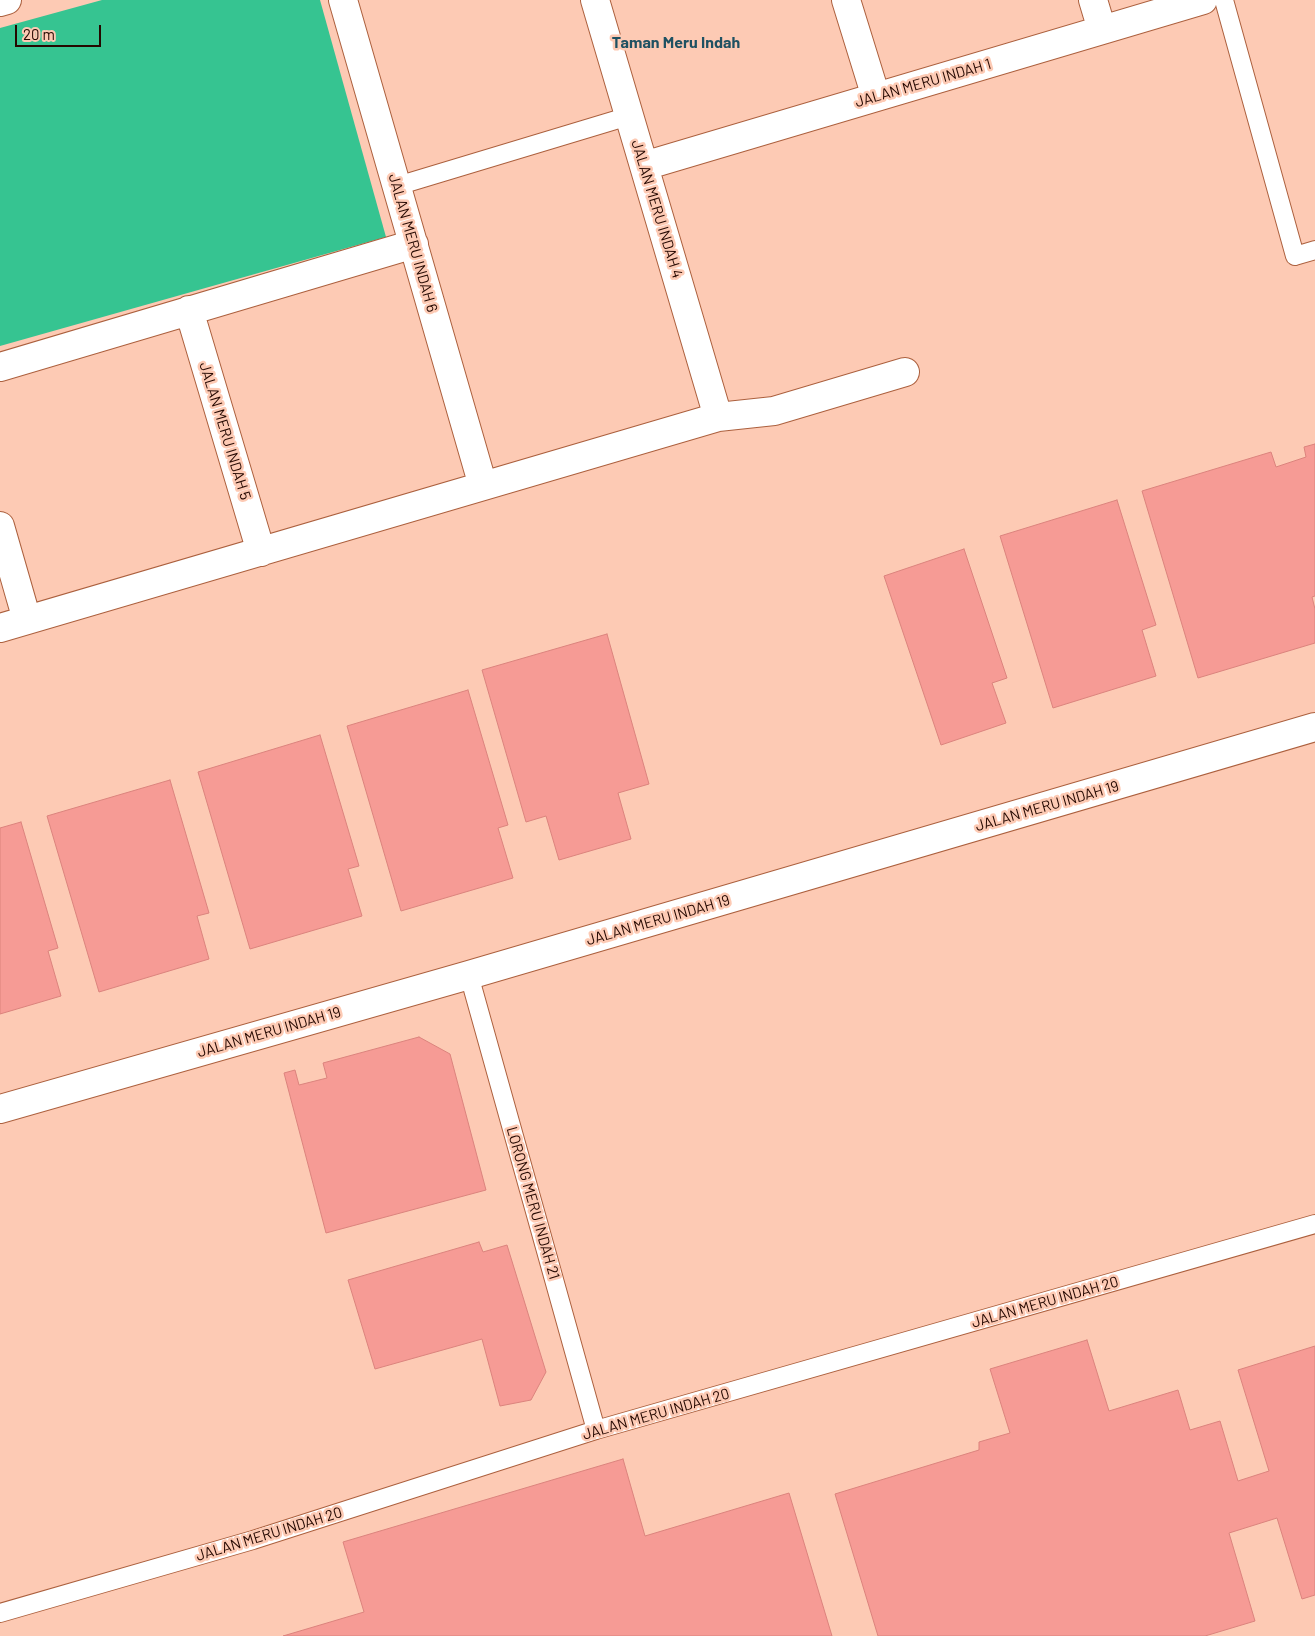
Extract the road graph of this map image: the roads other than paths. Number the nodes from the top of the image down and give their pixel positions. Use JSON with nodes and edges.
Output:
{"nodes":[{"id":1,"x":7,"y":0,"type":"edge"},
{"id":2,"x":343,"y":0,"type":"edge"},
{"id":3,"x":595,"y":0,"type":"edge"},
{"id":4,"x":846,"y":0,"type":"edge"},
{"id":5,"x":1093,"y":0,"type":"edge"},
{"id":6,"x":1203,"y":0,"type":"edge"},
{"id":7,"x":1224,"y":0,"type":"edge"},
{"id":8,"x":0,"y":2,"type":"edge"},
{"id":9,"x":1102,"y":30,"type":"junction"},
{"id":10,"x":876,"y":97,"type":"junction"},
{"id":11,"x":629,"y":116,"type":"junction"},
{"id":12,"x":644,"y":166,"type":"junction"},
{"id":13,"x":397,"y":186,"type":"junction"},
{"id":14,"x":414,"y":244,"type":"junction"},
{"id":15,"x":1315,"y":250,"type":"edge"},
{"id":16,"x":189,"y":310,"type":"junction"},
{"id":17,"x":0,"y":367,"type":"edge"},
{"id":18,"x":904,"y":372,"type":"dead end"},
{"id":19,"x":718,"y":418,"type":"junction"},
{"id":20,"x":484,"y":486,"type":"junction"},
{"id":21,"x":0,"y":526,"type":"edge"},
{"id":22,"x":261,"y":552,"type":"junction"},
{"id":23,"x":27,"y":620,"type":"junction"},
{"id":24,"x":0,"y":628,"type":"edge"},
{"id":25,"x":1315,"y":727,"type":"edge"},
{"id":26,"x":469,"y":975,"type":"junction"},
{"id":27,"x":0,"y":1109,"type":"edge"},
{"id":28,"x":1315,"y":1224,"type":"edge"},
{"id":29,"x":596,"y":1430,"type":"junction"},
{"id":30,"x":0,"y":1613,"type":"edge"}],
"edges":[{"from":1,"to":8,"type":"street"},
{"from":2,"to":13,"type":"street","name":"JALAN MERU INDAH 6"},
{"from":3,"to":11,"type":"street","name":"JALAN MERU INDAH 4"},
{"from":4,"to":10,"type":"street"},
{"from":5,"to":9,"type":"street"},
{"from":6,"to":9,"type":"street","name":"JALAN MERU INDAH 1"},
{"from":7,"to":15,"type":"lane"},
{"from":9,"to":10,"type":"street","name":"JALAN MERU INDAH 1"},
{"from":10,"to":12,"type":"street","name":"JALAN MERU INDAH 1"},
{"from":11,"to":12,"type":"street","name":"JALAN MERU INDAH 4"},
{"from":11,"to":13,"type":"lane"},
{"from":12,"to":19,"type":"street","name":"JALAN MERU INDAH 4"},
{"from":13,"to":14,"type":"street","name":"JALAN MERU INDAH 6"},
{"from":14,"to":16,"type":"street"},
{"from":14,"to":20,"type":"street","name":"JALAN MERU INDAH 6"},
{"from":16,"to":17,"type":"street"},
{"from":16,"to":22,"type":"street","name":"JALAN MERU INDAH 5"},
{"from":18,"to":19,"type":"street"},
{"from":19,"to":20,"type":"street"},
{"from":20,"to":22,"type":"street"},
{"from":21,"to":23,"type":"street"},
{"from":22,"to":23,"type":"street"},
{"from":23,"to":24,"type":"street"},
{"from":25,"to":26,"type":"street","name":"JALAN MERU INDAH 19"},
{"from":26,"to":27,"type":"street","name":"JALAN MERU INDAH 19"},
{"from":26,"to":29,"type":"lane","name":"LORONG MERU INDAH 21"},
{"from":28,"to":29,"type":"lane","name":"JALAN MERU INDAH 20"},
{"from":29,"to":30,"type":"lane","name":"JALAN MERU INDAH 20"}]}
